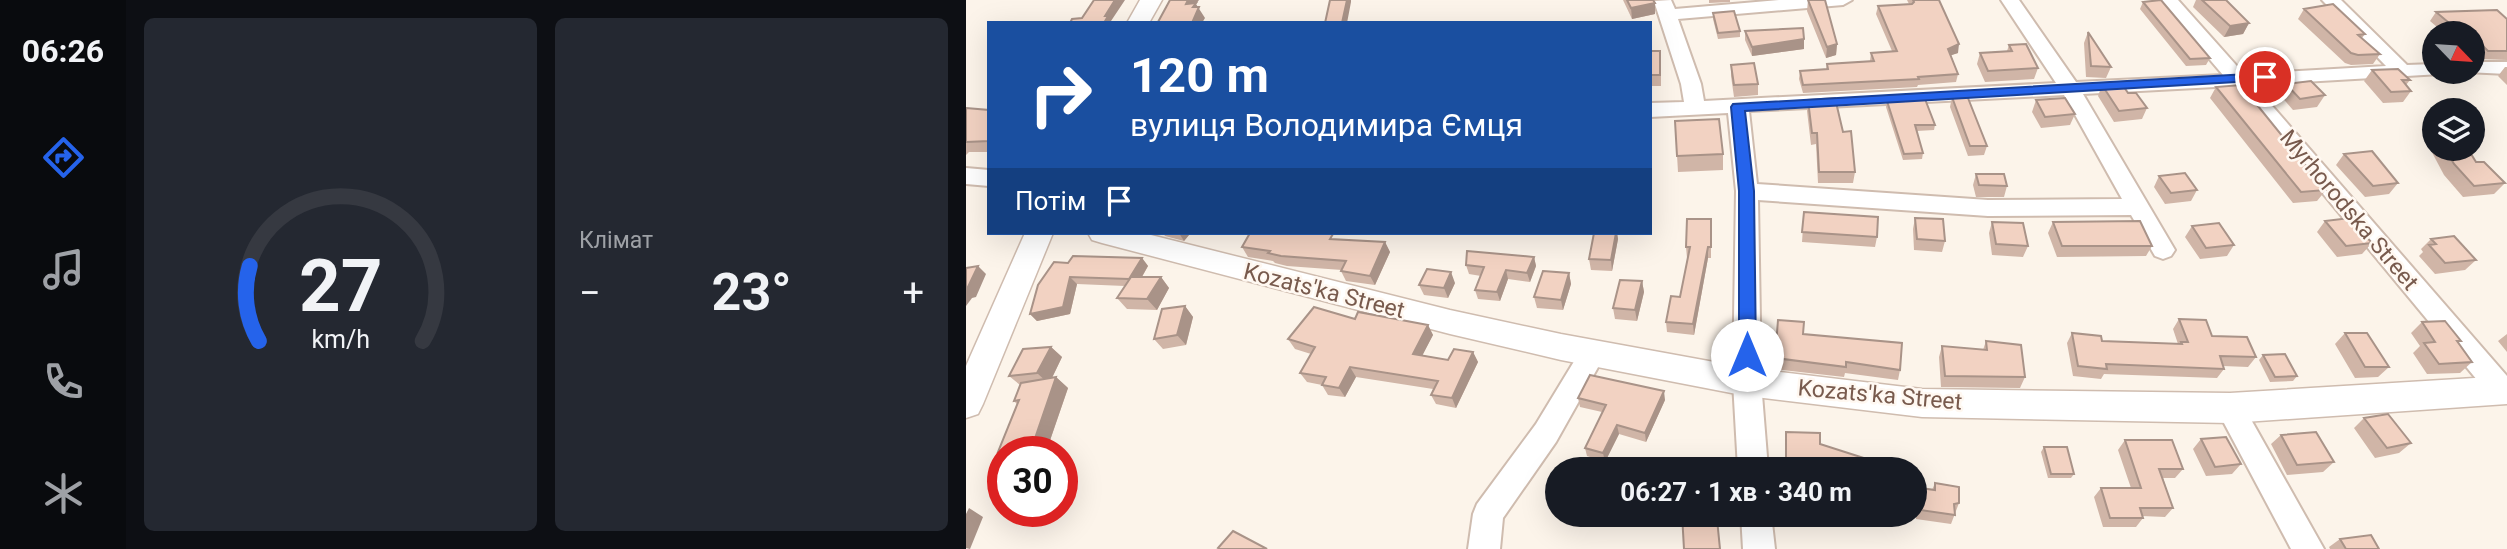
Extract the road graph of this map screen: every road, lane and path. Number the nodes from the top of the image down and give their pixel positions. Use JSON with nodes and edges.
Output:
{"nodes":[{"id":1,"x":1151,"y":0,"type":"edge"},
{"id":2,"x":1843,"y":0,"type":"edge"},
{"id":3,"x":2010,"y":0,"type":"edge"},
{"id":4,"x":2168,"y":0,"type":"edge"},
{"id":5,"x":2332,"y":0,"type":"edge"},
{"id":6,"x":1664,"y":7,"type":"edge"},
{"id":7,"x":1139,"y":21,"type":"edge"},
{"id":8,"x":2485,"y":68,"type":"edge"},
{"id":9,"x":2507,"y":68,"type":"edge"},
{"id":10,"x":2422,"y":70,"type":"edge"},
{"id":11,"x":2401,"y":71,"type":"junction"},
{"id":12,"x":2238,"y":79,"type":"junction"},
{"id":13,"x":2069,"y":88,"type":"junction"},
{"id":14,"x":1738,"y":107,"type":"junction"},
{"id":15,"x":1695,"y":108,"type":"junction"},
{"id":16,"x":1652,"y":110,"type":"edge"},
{"id":17,"x":966,"y":176,"type":"edge"},
{"id":18,"x":987,"y":178,"type":"edge"},
{"id":19,"x":1747,"y":191,"type":"junction"},
{"id":20,"x":2138,"y":207,"type":"junction"},
{"id":21,"x":1038,"y":235,"type":"edge"},
{"id":22,"x":1110,"y":235,"type":"edge"},
{"id":23,"x":2163,"y":250,"type":"dead end"},
{"id":24,"x":1593,"y":353,"type":"junction"},
{"id":25,"x":1747,"y":382,"type":"junction"},
{"id":26,"x":2504,"y":390,"type":"edge"},
{"id":27,"x":966,"y":404,"type":"edge"},
{"id":28,"x":2230,"y":408,"type":"junction"},
{"id":29,"x":1752,"y":457,"type":"edge"},
{"id":30,"x":1757,"y":527,"type":"edge"},
{"id":31,"x":1485,"y":549,"type":"edge"},
{"id":32,"x":1759,"y":549,"type":"edge"},
{"id":33,"x":2308,"y":549,"type":"edge"}],
"edges":[{"from":1,"to":7,"type":"street"},
{"from":2,"to":6,"type":"street"},
{"from":3,"to":13,"type":"street"},
{"from":4,"to":12,"type":"street","name":"Myrhorodska Street"},
{"from":5,"to":11,"type":"street"},
{"from":6,"to":15,"type":"street"},
{"from":8,"to":9,"type":"street"},
{"from":10,"to":11,"type":"street"},
{"from":11,"to":12,"type":"street"},
{"from":12,"to":13,"type":"street"},
{"from":12,"to":26,"type":"street","name":"Myrhorodska Street"},
{"from":13,"to":14,"type":"street"},
{"from":13,"to":20,"type":"street"},
{"from":14,"to":15,"type":"street"},
{"from":14,"to":19,"type":"street"},
{"from":15,"to":16,"type":"street"},
{"from":17,"to":18,"type":"street"},
{"from":19,"to":20,"type":"street"},
{"from":19,"to":25,"type":"street"},
{"from":20,"to":23,"type":"street"},
{"from":21,"to":27,"type":"street"},
{"from":22,"to":24,"type":"street","name":"Kozats'ka Street"},
{"from":24,"to":25,"type":"street","name":"Kozats'ka Street"},
{"from":24,"to":31,"type":"street"},
{"from":25,"to":28,"type":"street","name":"Kozats'ka Street"},
{"from":25,"to":29,"type":"street"},
{"from":26,"to":28,"type":"street","name":"Kozats'ka Street"},
{"from":28,"to":33,"type":"street"},
{"from":30,"to":32,"type":"street"}]}
